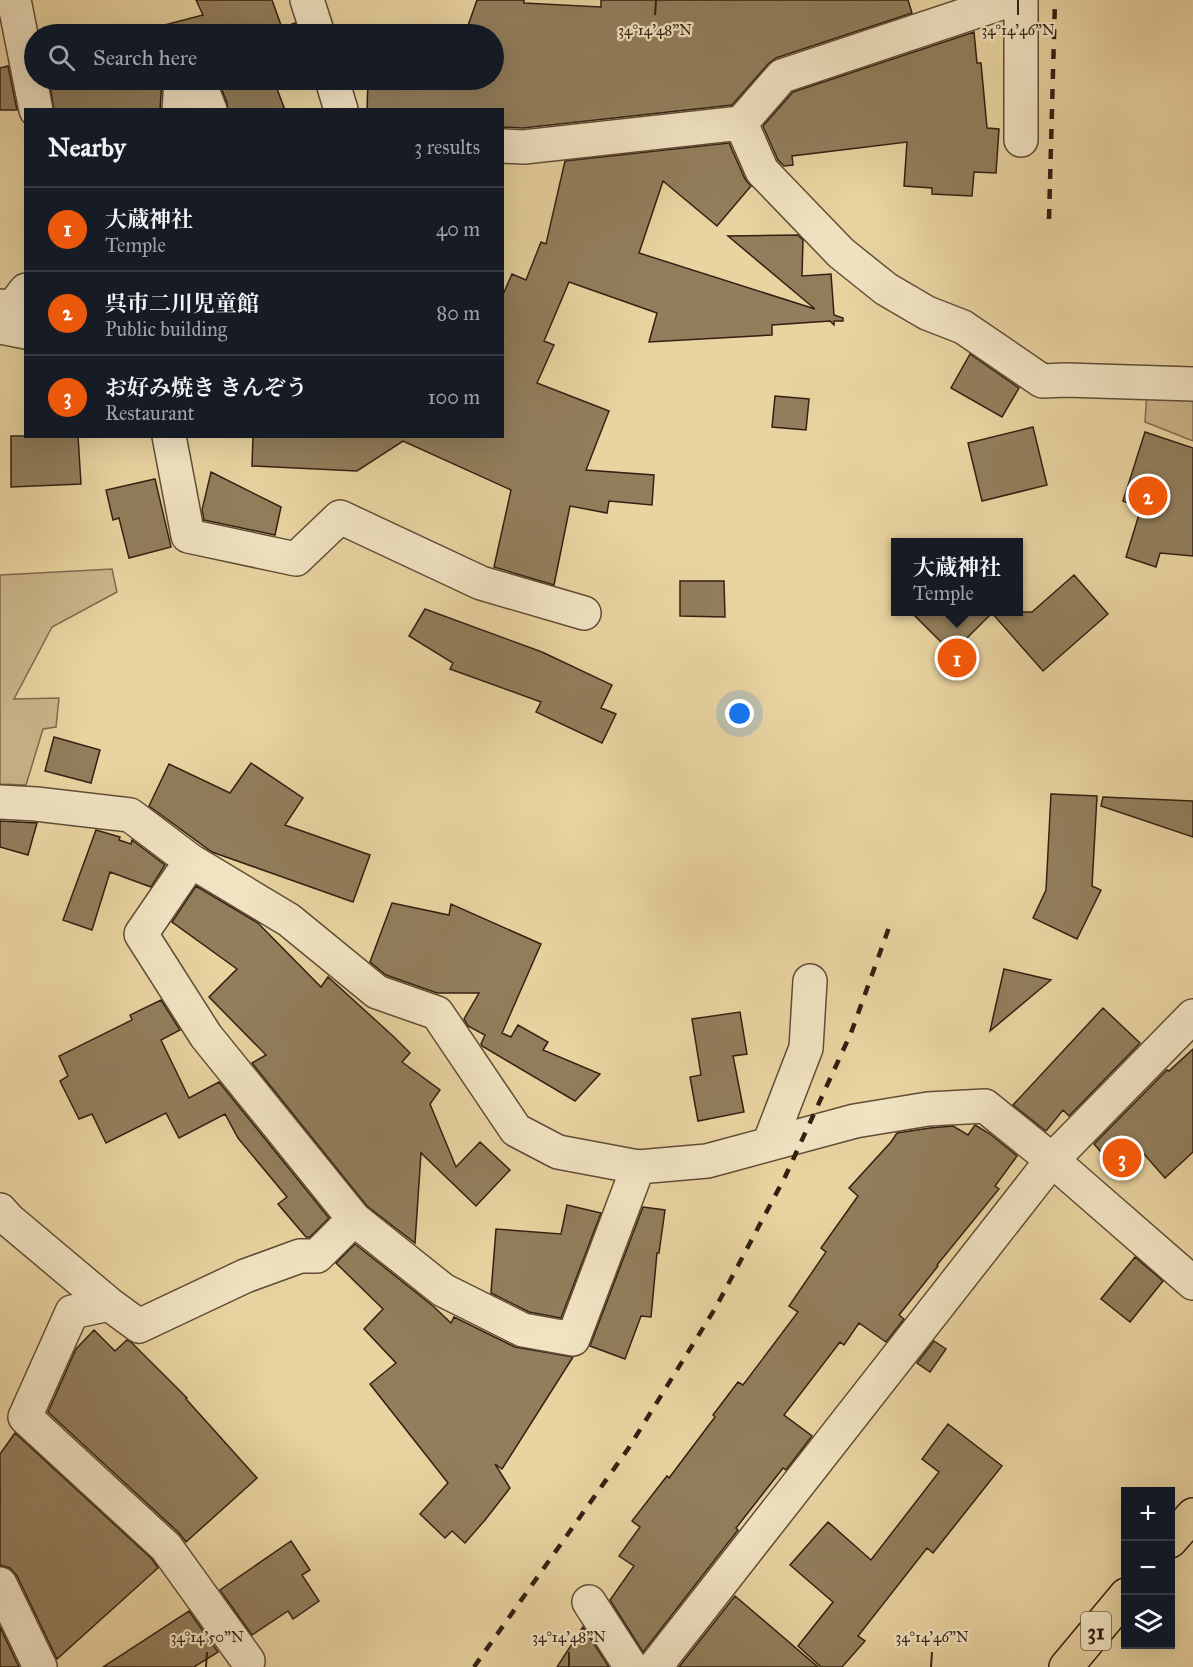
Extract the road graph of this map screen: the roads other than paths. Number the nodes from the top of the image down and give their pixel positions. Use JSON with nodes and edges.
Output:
{"nodes":[{"id":1,"x":14,"y":0,"type":"edge"},
{"id":2,"x":307,"y":0,"type":"edge"},
{"id":3,"x":1010,"y":0,"type":"edge"},
{"id":4,"x":1021,"y":0,"type":"edge"},
{"id":5,"x":315,"y":24,"type":"edge"},
{"id":6,"x":24,"y":50,"type":"edge"},
{"id":7,"x":32,"y":90,"type":"edge"},
{"id":8,"x":180,"y":90,"type":"edge"},
{"id":9,"x":202,"y":90,"type":"edge"},
{"id":10,"x":335,"y":90,"type":"edge"},
{"id":11,"x":36,"y":108,"type":"edge"},
{"id":12,"x":179,"y":108,"type":"edge"},
{"id":13,"x":209,"y":108,"type":"edge"},
{"id":14,"x":340,"y":108,"type":"edge"},
{"id":15,"x":741,"y":123,"type":"junction"},
{"id":16,"x":1021,"y":140,"type":"dead end"},
{"id":17,"x":504,"y":146,"type":"edge"},
{"id":18,"x":24,"y":293,"type":"edge"},
{"id":19,"x":0,"y":306,"type":"edge"},
{"id":20,"x":0,"y":327,"type":"edge"},
{"id":21,"x":24,"y":332,"type":"edge"},
{"id":22,"x":1193,"y":384,"type":"edge"},
{"id":23,"x":169,"y":438,"type":"edge"},
{"id":24,"x":584,"y":613,"type":"dead end"},
{"id":25,"x":0,"y":802,"type":"edge"},
{"id":26,"x":191,"y":861,"type":"junction"},
{"id":27,"x":810,"y":981,"type":"dead end"},
{"id":28,"x":1193,"y":1016,"type":"edge"},
{"id":29,"x":769,"y":1144,"type":"junction"},
{"id":30,"x":1052,"y":1160,"type":"junction"},
{"id":31,"x":638,"y":1167,"type":"junction"},
{"id":32,"x":0,"y":1210,"type":"edge"},
{"id":33,"x":354,"y":1219,"type":"junction"},
{"id":34,"x":1193,"y":1283,"type":"edge"},
{"id":35,"x":109,"y":1304,"type":"junction"},
{"id":36,"x":1193,"y":1515,"type":"edge"},
{"id":37,"x":1175,"y":1535,"type":"edge"},
{"id":38,"x":0,"y":1584,"type":"edge"},
{"id":39,"x":1121,"y":1600,"type":"edge"},
{"id":40,"x":590,"y":1602,"type":"dead end"},
{"id":41,"x":248,"y":1661,"type":"dead end"},
{"id":42,"x":40,"y":1667,"type":"edge"},
{"id":43,"x":631,"y":1667,"type":"edge"},
{"id":44,"x":655,"y":1667,"type":"edge"},
{"id":45,"x":1066,"y":1667,"type":"edge"}],
"edges":[{"from":1,"to":6,"type":"street"},
{"from":2,"to":5,"type":"street"},
{"from":3,"to":15,"type":"street"},
{"from":4,"to":16,"type":"street"},
{"from":7,"to":11,"type":"street"},
{"from":8,"to":12,"type":"street"},
{"from":9,"to":13,"type":"street"},
{"from":10,"to":14,"type":"street"},
{"from":15,"to":17,"type":"street"},
{"from":15,"to":22,"type":"street"},
{"from":18,"to":19,"type":"street"},
{"from":20,"to":21,"type":"street"},
{"from":23,"to":24,"type":"street"},
{"from":25,"to":26,"type":"street"},
{"from":26,"to":31,"type":"street"},
{"from":26,"to":33,"type":"street"},
{"from":27,"to":29,"type":"street"},
{"from":28,"to":30,"type":"street"},
{"from":29,"to":30,"type":"street"},
{"from":29,"to":31,"type":"street"},
{"from":30,"to":34,"type":"street"},
{"from":30,"to":44,"type":"street"},
{"from":31,"to":33,"type":"street"},
{"from":32,"to":35,"type":"street"},
{"from":33,"to":35,"type":"street"},
{"from":35,"to":41,"type":"street"},
{"from":36,"to":37,"type":"highway"},
{"from":38,"to":42,"type":"street"},
{"from":39,"to":45,"type":"highway","number":"31"},
{"from":40,"to":43,"type":"street"}]}
